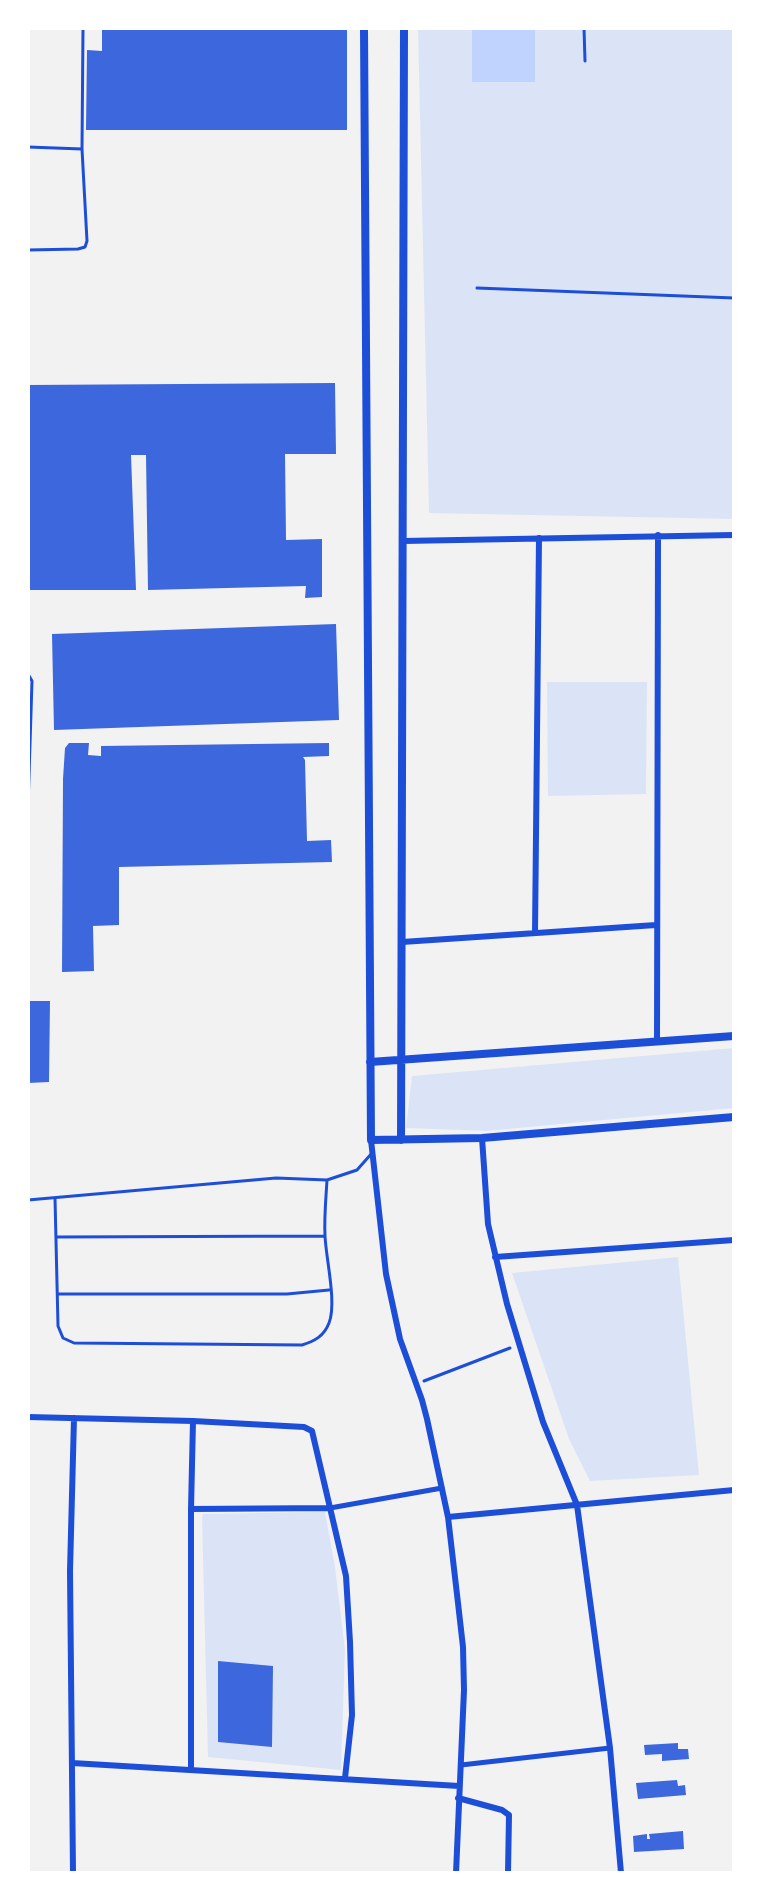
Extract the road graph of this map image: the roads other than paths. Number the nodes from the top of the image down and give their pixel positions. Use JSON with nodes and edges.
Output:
{"nodes":[{"id":1,"x":83,"y":28,"type":"edge"},
{"id":2,"x":364,"y":28,"type":"edge"},
{"id":3,"x":404,"y":28,"type":"edge"},
{"id":4,"x":584,"y":28,"type":"edge"},
{"id":5,"x":585,"y":61,"type":"dead end"},
{"id":6,"x":28,"y":147,"type":"edge"},
{"id":7,"x":82,"y":149,"type":"junction"},
{"id":8,"x":28,"y":250,"type":"edge"},
{"id":9,"x":477,"y":288,"type":"dead end"},
{"id":10,"x":734,"y":298,"type":"edge"},
{"id":11,"x":658,"y":535,"type":"junction"},
{"id":12,"x":734,"y":535,"type":"edge"},
{"id":13,"x":539,"y":538,"type":"junction"},
{"id":14,"x":403,"y":541,"type":"junction"},
{"id":15,"x":28,"y":674,"type":"edge"},
{"id":16,"x":28,"y":807,"type":"edge"},
{"id":17,"x":656,"y":925,"type":"junction"},
{"id":18,"x":535,"y":933,"type":"junction"},
{"id":19,"x":402,"y":942,"type":"junction"},
{"id":20,"x":734,"y":1036,"type":"edge"},
{"id":21,"x":657,"y":1042,"type":"junction"},
{"id":22,"x":401,"y":1060,"type":"junction"},
{"id":23,"x":370,"y":1062,"type":"junction"},
{"id":24,"x":734,"y":1117,"type":"edge"},
{"id":25,"x":482,"y":1138,"type":"junction"},
{"id":26,"x":371,"y":1140,"type":"junction"},
{"id":27,"x":401,"y":1140,"type":"junction"},
{"id":28,"x":372,"y":1153,"type":"junction"},
{"id":29,"x":327,"y":1180,"type":"junction"},
{"id":30,"x":55,"y":1198,"type":"junction"},
{"id":31,"x":28,"y":1200,"type":"edge"},
{"id":32,"x":325,"y":1236,"type":"junction"},
{"id":33,"x":56,"y":1237,"type":"junction"},
{"id":34,"x":734,"y":1240,"type":"edge"},
{"id":35,"x":495,"y":1257,"type":"junction"},
{"id":36,"x":330,"y":1290,"type":"junction"},
{"id":37,"x":58,"y":1294,"type":"junction"},
{"id":38,"x":28,"y":1417,"type":"edge"},
{"id":39,"x":74,"y":1418,"type":"junction"},
{"id":40,"x":193,"y":1421,"type":"junction"},
{"id":41,"x":442,"y":1488,"type":"junction"},
{"id":42,"x":734,"y":1490,"type":"edge"},
{"id":43,"x":577,"y":1505,"type":"junction"},
{"id":44,"x":330,"y":1508,"type":"junction"},
{"id":45,"x":191,"y":1509,"type":"junction"},
{"id":46,"x":448,"y":1517,"type":"junction"},
{"id":47,"x":610,"y":1748,"type":"junction"},
{"id":48,"x":72,"y":1763,"type":"junction"},
{"id":49,"x":461,"y":1765,"type":"junction"},
{"id":50,"x":191,"y":1770,"type":"junction"},
{"id":51,"x":345,"y":1778,"type":"junction"},
{"id":52,"x":459,"y":1786,"type":"junction"},
{"id":53,"x":458,"y":1798,"type":"junction"},
{"id":54,"x":73,"y":1873,"type":"edge"},
{"id":55,"x":456,"y":1873,"type":"edge"},
{"id":56,"x":508,"y":1873,"type":"edge"},
{"id":57,"x":621,"y":1873,"type":"edge"}],
"edges":[{"from":1,"to":7,"type":"lane"},
{"from":2,"to":23,"type":"street"},
{"from":3,"to":14,"type":"street"},
{"from":4,"to":5,"type":"lane"},
{"from":6,"to":7,"type":"lane"},
{"from":7,"to":8,"type":"lane"},
{"from":9,"to":10,"type":"lane"},
{"from":11,"to":12,"type":"street"},
{"from":11,"to":13,"type":"street"},
{"from":11,"to":17,"type":"street"},
{"from":13,"to":14,"type":"street"},
{"from":13,"to":18,"type":"street"},
{"from":14,"to":19,"type":"street"},
{"from":15,"to":16,"type":"lane"},
{"from":17,"to":18,"type":"street"},
{"from":17,"to":21,"type":"street"},
{"from":18,"to":19,"type":"street"},
{"from":19,"to":22,"type":"street"},
{"from":20,"to":21,"type":"street"},
{"from":21,"to":22,"type":"street"},
{"from":22,"to":23,"type":"street"},
{"from":22,"to":27,"type":"street"},
{"from":23,"to":26,"type":"street"},
{"from":24,"to":25,"type":"street"},
{"from":25,"to":27,"type":"street"},
{"from":25,"to":35,"type":"street"},
{"from":26,"to":27,"type":"street"},
{"from":26,"to":28,"type":"street"},
{"from":28,"to":29,"type":"lane"},
{"from":28,"to":41,"type":"street"},
{"from":29,"to":30,"type":"lane"},
{"from":29,"to":32,"type":"lane"},
{"from":30,"to":31,"type":"lane"},
{"from":30,"to":33,"type":"lane"},
{"from":32,"to":33,"type":"lane"},
{"from":32,"to":36,"type":"lane"},
{"from":33,"to":37,"type":"lane"},
{"from":34,"to":35,"type":"street"},
{"from":35,"to":43,"type":"street"},
{"from":36,"to":37,"type":"lane"},
{"from":36,"to":37,"type":"lane"},
{"from":38,"to":39,"type":"street"},
{"from":39,"to":40,"type":"street"},
{"from":39,"to":48,"type":"street"},
{"from":40,"to":44,"type":"street"},
{"from":40,"to":45,"type":"street"},
{"from":41,"to":44,"type":"street"},
{"from":41,"to":46,"type":"street"},
{"from":42,"to":43,"type":"street"},
{"from":43,"to":46,"type":"street"},
{"from":43,"to":47,"type":"street"},
{"from":44,"to":45,"type":"street"},
{"from":44,"to":51,"type":"street"},
{"from":45,"to":50,"type":"street"},
{"from":46,"to":49,"type":"street"},
{"from":47,"to":49,"type":"street"},
{"from":47,"to":57,"type":"street"},
{"from":48,"to":50,"type":"street"},
{"from":48,"to":54,"type":"street"},
{"from":49,"to":52,"type":"street"},
{"from":50,"to":51,"type":"street"},
{"from":51,"to":52,"type":"street"},
{"from":52,"to":53,"type":"street"},
{"from":53,"to":55,"type":"street"},
{"from":53,"to":56,"type":"street"}]}
